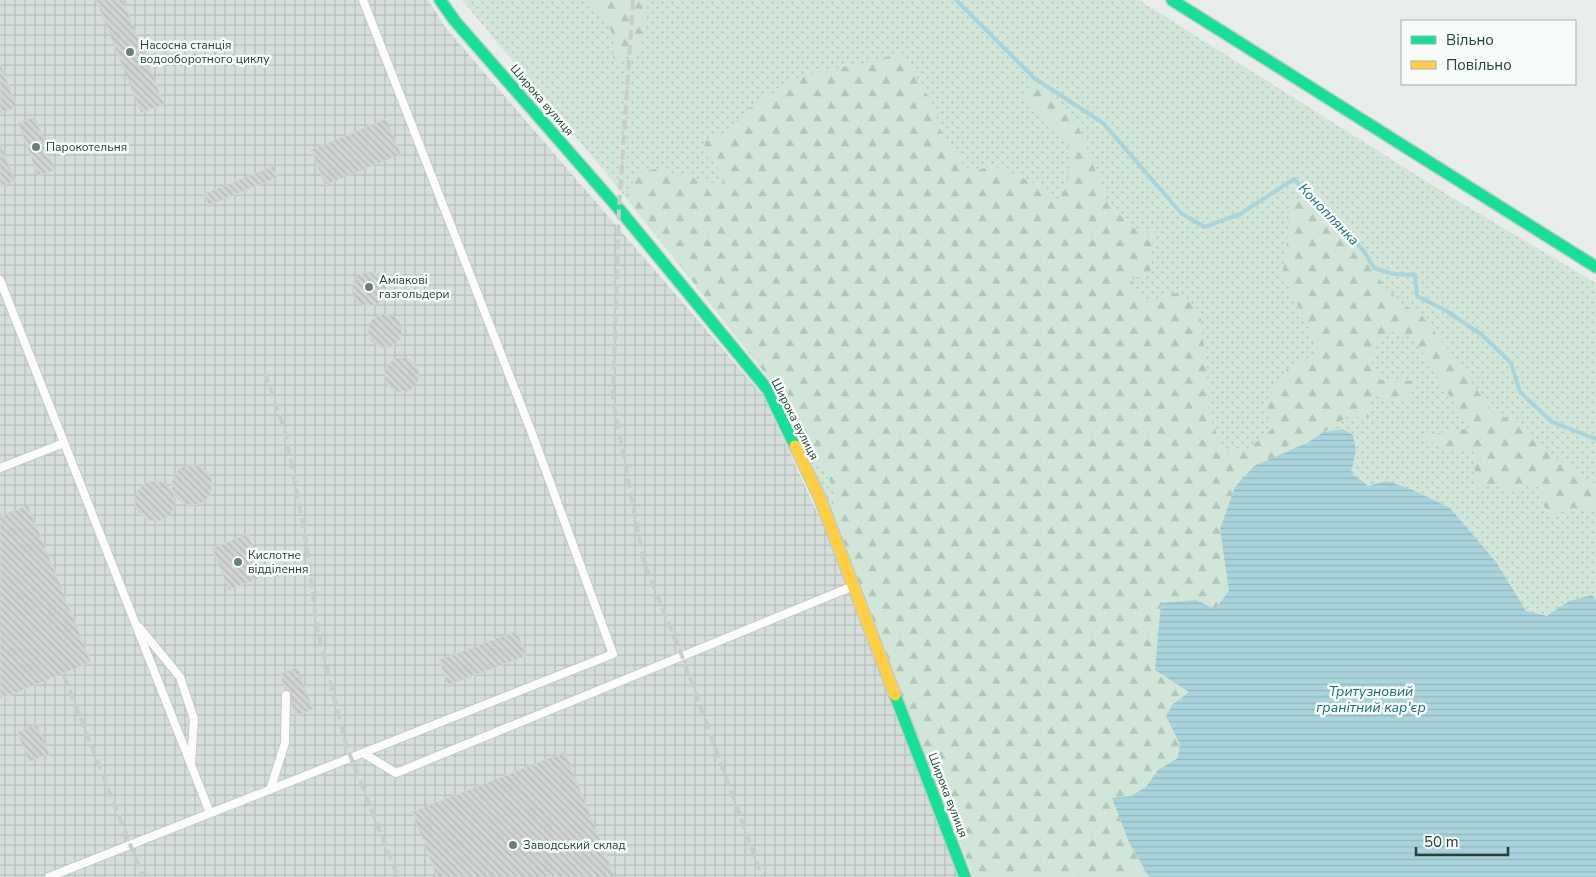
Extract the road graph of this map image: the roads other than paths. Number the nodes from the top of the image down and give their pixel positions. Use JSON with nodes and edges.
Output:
{"nodes":[{"id":1,"x":363,"y":0,"type":"edge"},
{"id":2,"x":440,"y":0,"type":"edge"},
{"id":3,"x":1172,"y":0,"type":"edge"},
{"id":4,"x":1596,"y":267,"type":"edge"},
{"id":5,"x":0,"y":280,"type":"edge"},
{"id":6,"x":64,"y":443,"type":"junction"},
{"id":7,"x":0,"y":468,"type":"edge"},
{"id":8,"x":853,"y":586,"type":"junction"},
{"id":9,"x":134,"y":622,"type":"junction"},
{"id":10,"x":286,"y":695,"type":"dead end"},
{"id":11,"x":363,"y":753,"type":"junction"},
{"id":12,"x":191,"y":765,"type":"junction"},
{"id":13,"x":270,"y":790,"type":"junction"},
{"id":14,"x":210,"y":813,"type":"junction"},
{"id":15,"x":49,"y":877,"type":"edge"},
{"id":16,"x":965,"y":877,"type":"edge"}],
"edges":[{"from":1,"to":11,"type":"lane"},
{"from":2,"to":8,"type":"street","name":"Широка вулиця"},
{"from":3,"to":4,"type":"street"},
{"from":5,"to":6,"type":"lane"},
{"from":6,"to":7,"type":"lane"},
{"from":6,"to":9,"type":"lane"},
{"from":8,"to":11,"type":"lane"},
{"from":8,"to":16,"type":"street","name":"Широка вулиця"},
{"from":9,"to":12,"type":"lane"},
{"from":9,"to":12,"type":"lane"},
{"from":10,"to":13,"type":"lane"},
{"from":11,"to":13,"type":"lane"},
{"from":12,"to":14,"type":"lane"},
{"from":13,"to":14,"type":"lane"},
{"from":14,"to":15,"type":"lane"}]}
